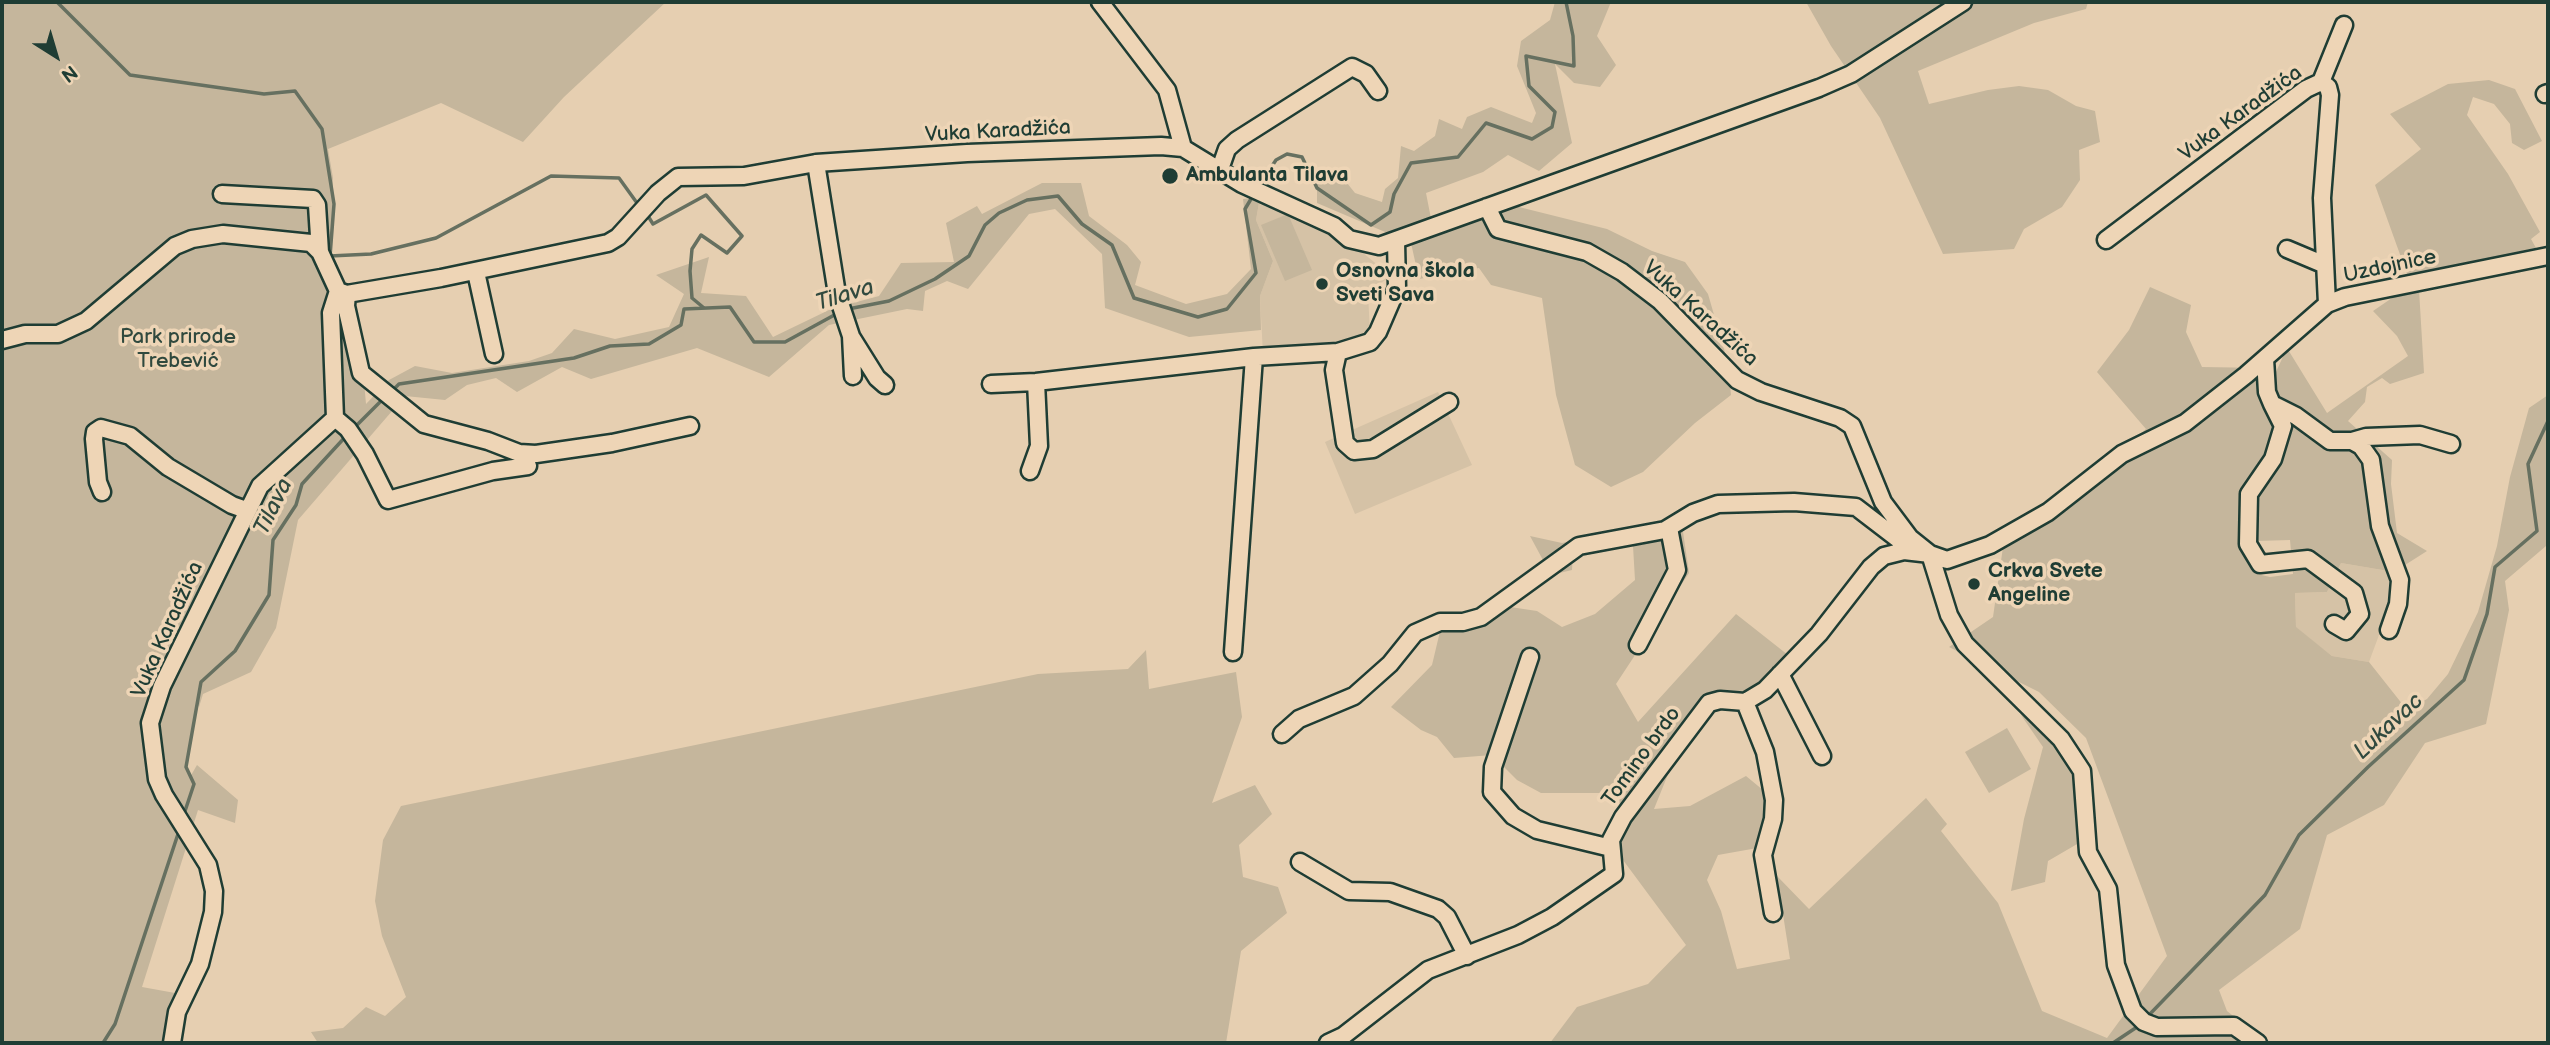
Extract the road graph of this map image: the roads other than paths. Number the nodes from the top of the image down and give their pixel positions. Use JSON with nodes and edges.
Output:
{"nodes":[{"id":1,"x":1100,"y":2,"type":"edge"},
{"id":2,"x":1963,"y":2,"type":"edge"},
{"id":3,"x":2344,"y":25,"type":"dead end"},
{"id":4,"x":2321,"y":82,"type":"junction"},
{"id":5,"x":1378,"y":91,"type":"dead end"},
{"id":6,"x":1183,"y":148,"type":"junction"},
{"id":7,"x":816,"y":163,"type":"junction"},
{"id":8,"x":1220,"y":169,"type":"junction"},
{"id":9,"x":222,"y":194,"type":"dead end"},
{"id":10,"x":1487,"y":207,"type":"junction"},
{"id":11,"x":2106,"y":240,"type":"dead end"},
{"id":12,"x":1396,"y":241,"type":"junction"},
{"id":13,"x":2287,"y":249,"type":"dead end"},
{"id":14,"x":320,"y":252,"type":"junction"},
{"id":15,"x":2548,"y":256,"type":"edge"},
{"id":16,"x":2325,"y":265,"type":"junction"},
{"id":17,"x":476,"y":272,"type":"junction"},
{"id":18,"x":343,"y":293,"type":"junction"},
{"id":19,"x":2327,"y":304,"type":"junction"},
{"id":20,"x":851,"y":336,"type":"junction"},
{"id":21,"x":2,"y":340,"type":"edge"},
{"id":22,"x":1338,"y":352,"type":"junction"},
{"id":23,"x":494,"y":354,"type":"dead end"},
{"id":24,"x":1254,"y":357,"type":"junction"},
{"id":25,"x":2265,"y":359,"type":"junction"},
{"id":26,"x":853,"y":376,"type":"dead end"},
{"id":27,"x":1036,"y":382,"type":"junction"},
{"id":28,"x":991,"y":384,"type":"dead end"},
{"id":29,"x":885,"y":385,"type":"dead end"},
{"id":30,"x":1449,"y":402,"type":"dead end"},
{"id":31,"x":2272,"y":404,"type":"junction"},
{"id":32,"x":690,"y":426,"type":"dead end"},
{"id":33,"x":346,"y":429,"type":"junction"},
{"id":34,"x":2352,"y":441,"type":"junction"},
{"id":35,"x":2451,"y":444,"type":"dead end"},
{"id":36,"x":528,"y":466,"type":"dead end"},
{"id":37,"x":1030,"y":471,"type":"dead end"},
{"id":38,"x":102,"y":492,"type":"dead end"},
{"id":39,"x":246,"y":510,"type":"junction"},
{"id":40,"x":1669,"y":528,"type":"junction"},
{"id":41,"x":1930,"y":554,"type":"junction"},
{"id":42,"x":2334,"y":624,"type":"dead end"},
{"id":43,"x":2389,"y":630,"type":"dead end"},
{"id":44,"x":1638,"y":645,"type":"dead end"},
{"id":45,"x":1233,"y":652,"type":"dead end"},
{"id":46,"x":1530,"y":657,"type":"dead end"},
{"id":47,"x":1780,"y":674,"type":"junction"},
{"id":48,"x":1745,"y":702,"type":"junction"},
{"id":49,"x":1282,"y":734,"type":"dead end"},
{"id":50,"x":1822,"y":756,"type":"dead end"},
{"id":51,"x":1611,"y":848,"type":"junction"},
{"id":52,"x":1300,"y":862,"type":"dead end"},
{"id":53,"x":1773,"y":913,"type":"dead end"},
{"id":54,"x":1467,"y":957,"type":"junction"},
{"id":55,"x":172,"y":1043,"type":"edge"},
{"id":56,"x":1328,"y":1043,"type":"edge"},
{"id":57,"x":2258,"y":1043,"type":"edge"}],
"edges":[{"from":1,"to":6,"type":"street"},
{"from":2,"to":10,"type":"street","name":"Vuka Karadžića"},
{"from":3,"to":4,"type":"street"},
{"from":4,"to":11,"type":"street","name":"Vuka Karadžića"},
{"from":4,"to":16,"type":"street","name":"Vuka Karadžića"},
{"from":5,"to":8,"type":"street"},
{"from":6,"to":7,"type":"street","name":"Vuka Karadžića"},
{"from":6,"to":8,"type":"street","name":"Vuka Karadžića"},
{"from":7,"to":17,"type":"street","name":"Vuka Karadžića"},
{"from":7,"to":20,"type":"street"},
{"from":8,"to":12,"type":"street","name":"Vuka Karadžića"},
{"from":9,"to":14,"type":"street"},
{"from":10,"to":12,"type":"street","name":"Vuka Karadžića"},
{"from":10,"to":41,"type":"street","name":"Vuka Karadžića"},
{"from":12,"to":22,"type":"street"},
{"from":13,"to":16,"type":"street"},
{"from":14,"to":18,"type":"street"},
{"from":14,"to":21,"type":"street"},
{"from":15,"to":19,"type":"street","name":"Uzdojnice"},
{"from":16,"to":19,"type":"street","name":"Vuka Karadžića"},
{"from":17,"to":18,"type":"street","name":"Vuka Karadžića"},
{"from":17,"to":23,"type":"street"},
{"from":18,"to":32,"type":"street"},
{"from":18,"to":33,"type":"street"},
{"from":19,"to":25,"type":"street","name":"Uzdojnice"},
{"from":20,"to":26,"type":"street"},
{"from":20,"to":29,"type":"street"},
{"from":22,"to":24,"type":"street"},
{"from":22,"to":30,"type":"street"},
{"from":24,"to":27,"type":"street"},
{"from":24,"to":45,"type":"street"},
{"from":25,"to":31,"type":"street"},
{"from":25,"to":41,"type":"street"},
{"from":27,"to":28,"type":"street"},
{"from":27,"to":37,"type":"street"},
{"from":31,"to":34,"type":"street"},
{"from":31,"to":42,"type":"street"},
{"from":33,"to":36,"type":"street"},
{"from":33,"to":39,"type":"street","name":"Vuka Karadžića"},
{"from":34,"to":35,"type":"street"},
{"from":34,"to":43,"type":"street"},
{"from":38,"to":39,"type":"street"},
{"from":39,"to":55,"type":"street","name":"Vuka Karadžića"},
{"from":40,"to":41,"type":"street"},
{"from":40,"to":44,"type":"street"},
{"from":40,"to":49,"type":"street"},
{"from":41,"to":47,"type":"street"},
{"from":41,"to":57,"type":"street"},
{"from":46,"to":51,"type":"street"},
{"from":47,"to":48,"type":"street"},
{"from":47,"to":50,"type":"street"},
{"from":48,"to":51,"type":"street","name":"Tomino brdo"},
{"from":48,"to":53,"type":"street"},
{"from":51,"to":54,"type":"street","name":"Tomino brdo"},
{"from":52,"to":54,"type":"street"},
{"from":54,"to":56,"type":"street","name":"Tomino brdo"}]}
